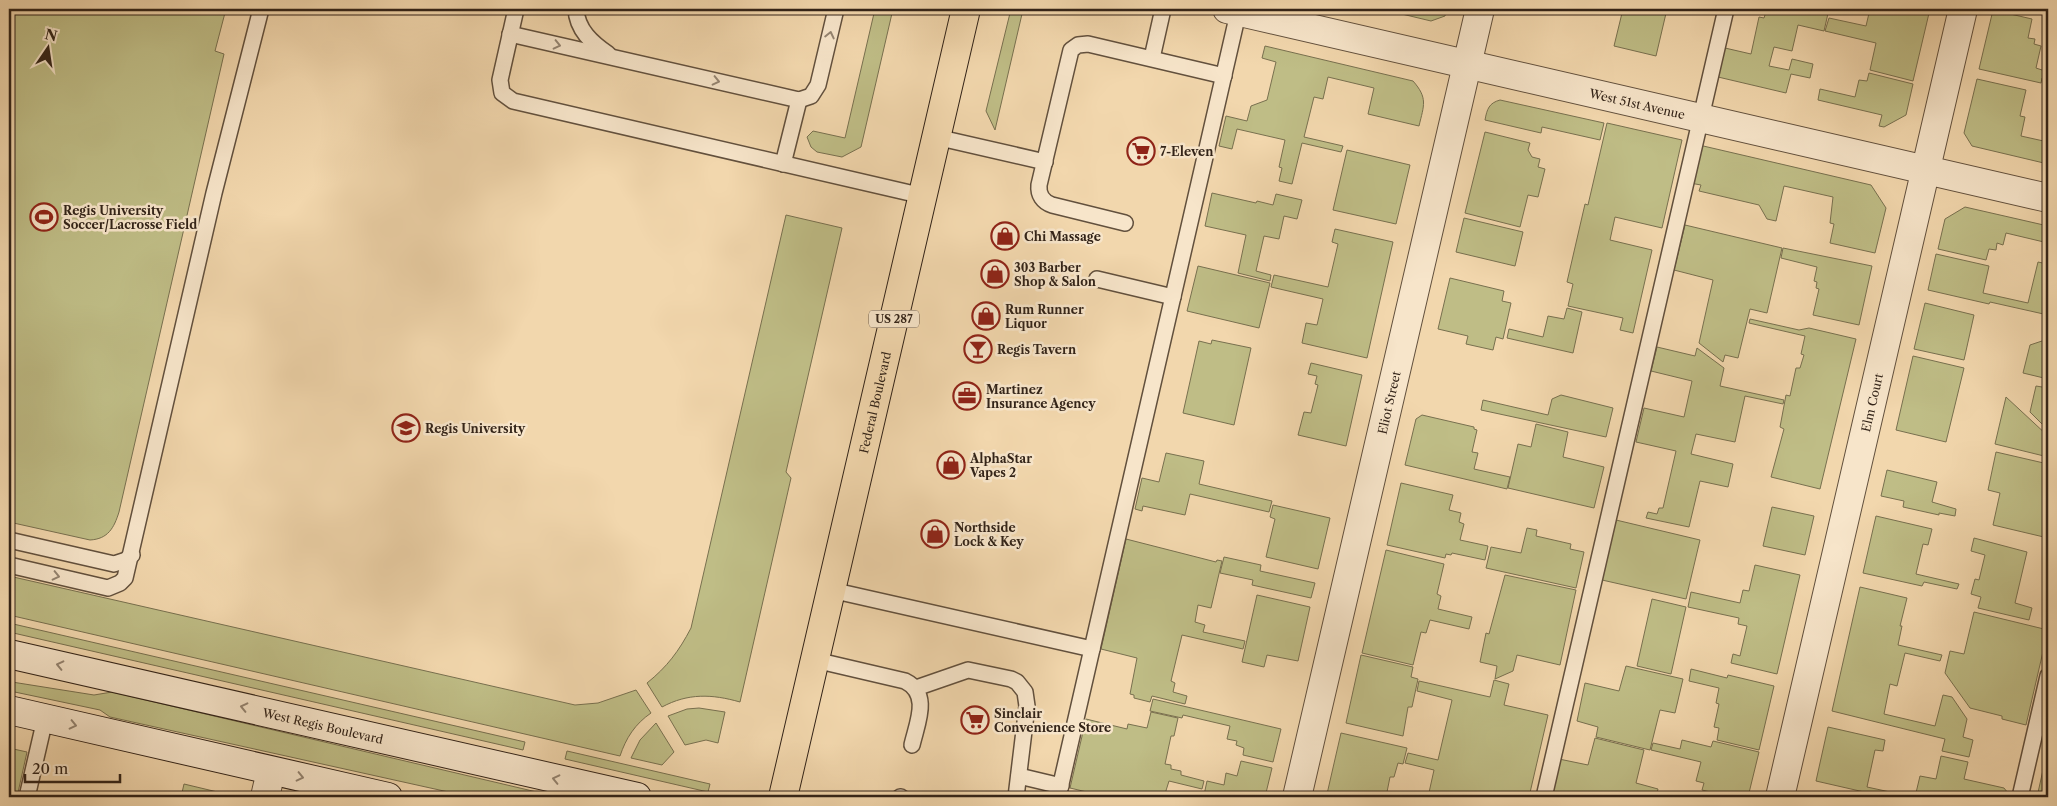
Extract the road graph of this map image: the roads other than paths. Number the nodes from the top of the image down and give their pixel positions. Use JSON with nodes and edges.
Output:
{"nodes":[{"id":1,"x":261,"y":9,"type":"edge"},
{"id":2,"x":516,"y":9,"type":"edge"},
{"id":3,"x":576,"y":9,"type":"edge"},
{"id":4,"x":836,"y":9,"type":"edge"},
{"id":5,"x":966,"y":9,"type":"edge"},
{"id":6,"x":1163,"y":9,"type":"edge"},
{"id":7,"x":1480,"y":9,"type":"edge"},
{"id":8,"x":1726,"y":9,"type":"edge"},
{"id":9,"x":1963,"y":9,"type":"edge"},
{"id":10,"x":1235,"y":10,"type":"edge"},
{"id":11,"x":510,"y":34,"type":"junction"},
{"id":12,"x":1152,"y":58,"type":"junction"},
{"id":13,"x":622,"y":60,"type":"junction"},
{"id":14,"x":1467,"y":64,"type":"junction"},
{"id":15,"x":1224,"y":76,"type":"junction"},
{"id":16,"x":798,"y":100,"type":"junction"},
{"id":17,"x":1700,"y":118,"type":"junction"},
{"id":18,"x":936,"y":137,"type":"junction"},
{"id":19,"x":1045,"y":162,"type":"junction"},
{"id":20,"x":783,"y":164,"type":"junction"},
{"id":21,"x":1926,"y":170,"type":"junction"},
{"id":22,"x":922,"y":196,"type":"junction"},
{"id":23,"x":2048,"y":198,"type":"edge"},
{"id":24,"x":1125,"y":223,"type":"dead end"},
{"id":25,"x":1097,"y":279,"type":"dead end"},
{"id":26,"x":1173,"y":297,"type":"junction"},
{"id":27,"x":9,"y":540,"type":"edge"},
{"id":28,"x":132,"y":555,"type":"junction"},
{"id":29,"x":9,"y":565,"type":"edge"},
{"id":30,"x":831,"y":590,"type":"junction"},
{"id":31,"x":1092,"y":649,"type":"junction"},
{"id":32,"x":9,"y":654,"type":"edge"},
{"id":33,"x":815,"y":660,"type":"junction"},
{"id":34,"x":2048,"y":676,"type":"edge"},
{"id":35,"x":916,"y":688,"type":"junction"},
{"id":36,"x":9,"y":710,"type":"edge"},
{"id":37,"x":45,"y":719,"type":"junction"},
{"id":38,"x":912,"y":745,"type":"dead end"},
{"id":39,"x":271,"y":771,"type":"junction"},
{"id":40,"x":1019,"y":776,"type":"junction"},
{"id":41,"x":1059,"y":792,"type":"edge"},
{"id":42,"x":27,"y":797,"type":"edge"},
{"id":43,"x":265,"y":797,"type":"edge"},
{"id":44,"x":388,"y":797,"type":"edge"},
{"id":45,"x":637,"y":797,"type":"edge"},
{"id":46,"x":783,"y":797,"type":"edge"},
{"id":47,"x":1016,"y":797,"type":"edge"},
{"id":48,"x":1298,"y":797,"type":"edge"},
{"id":49,"x":1544,"y":797,"type":"edge"},
{"id":50,"x":1780,"y":797,"type":"edge"},
{"id":51,"x":2020,"y":797,"type":"edge"}],
"edges":[{"from":1,"to":28,"type":"lane"},
{"from":2,"to":11,"type":"lane"},
{"from":3,"to":13,"type":"lane"},
{"from":16,"to":4,"type":"lane","one_way":true},
{"from":5,"to":18,"type":"main road","name":"Federal Boulevard","number":"US 287"},
{"from":6,"to":12,"type":"lane"},
{"from":7,"to":14,"type":"street","name":"Eliot Street"},
{"from":8,"to":17,"type":"lane"},
{"from":9,"to":21,"type":"street","name":"Elm Court"},
{"from":10,"to":14,"type":"street","name":"West 51st Avenue"},
{"from":10,"to":15,"type":"lane"},
{"from":11,"to":13,"type":"lane","one_way":true},
{"from":11,"to":20,"type":"lane"},
{"from":12,"to":15,"type":"lane"},
{"from":12,"to":19,"type":"lane"},
{"from":13,"to":16,"type":"lane","one_way":true},
{"from":14,"to":17,"type":"street","name":"West 51st Avenue"},
{"from":14,"to":48,"type":"street","name":"Eliot Street"},
{"from":15,"to":26,"type":"lane"},
{"from":16,"to":20,"type":"lane"},
{"from":17,"to":21,"type":"street","name":"West 51st Avenue"},
{"from":17,"to":49,"type":"lane"},
{"from":18,"to":19,"type":"lane"},
{"from":18,"to":22,"type":"main road","name":"Federal Boulevard","number":"US 287"},
{"from":19,"to":24,"type":"lane"},
{"from":20,"to":22,"type":"lane"},
{"from":21,"to":23,"type":"street","name":"West 51st Avenue"},
{"from":21,"to":50,"type":"street","name":"Elm Court"},
{"from":22,"to":30,"type":"main road","name":"Federal Boulevard","number":"US 287"},
{"from":25,"to":26,"type":"lane"},
{"from":26,"to":31,"type":"lane"},
{"from":27,"to":28,"type":"lane"},
{"from":29,"to":28,"type":"lane","one_way":true},
{"from":30,"to":31,"type":"lane"},
{"from":30,"to":33,"type":"main road","name":"Federal Boulevard","number":"US 287"},
{"from":31,"to":41,"type":"lane"},
{"from":45,"to":32,"type":"street","name":"West Regis Boulevard","one_way":true},
{"from":33,"to":35,"type":"lane"},
{"from":33,"to":46,"type":"main road","name":"Federal Boulevard","number":"US 287"},
{"from":34,"to":51,"type":"lane"},
{"from":35,"to":38,"type":"lane"},
{"from":35,"to":40,"type":"lane"},
{"from":36,"to":37,"type":"street"},
{"from":37,"to":39,"type":"street","one_way":true},
{"from":37,"to":42,"type":"lane"},
{"from":39,"to":43,"type":"street"},
{"from":39,"to":44,"type":"street","one_way":true},
{"from":40,"to":41,"type":"lane"},
{"from":40,"to":47,"type":"lane"}]}
